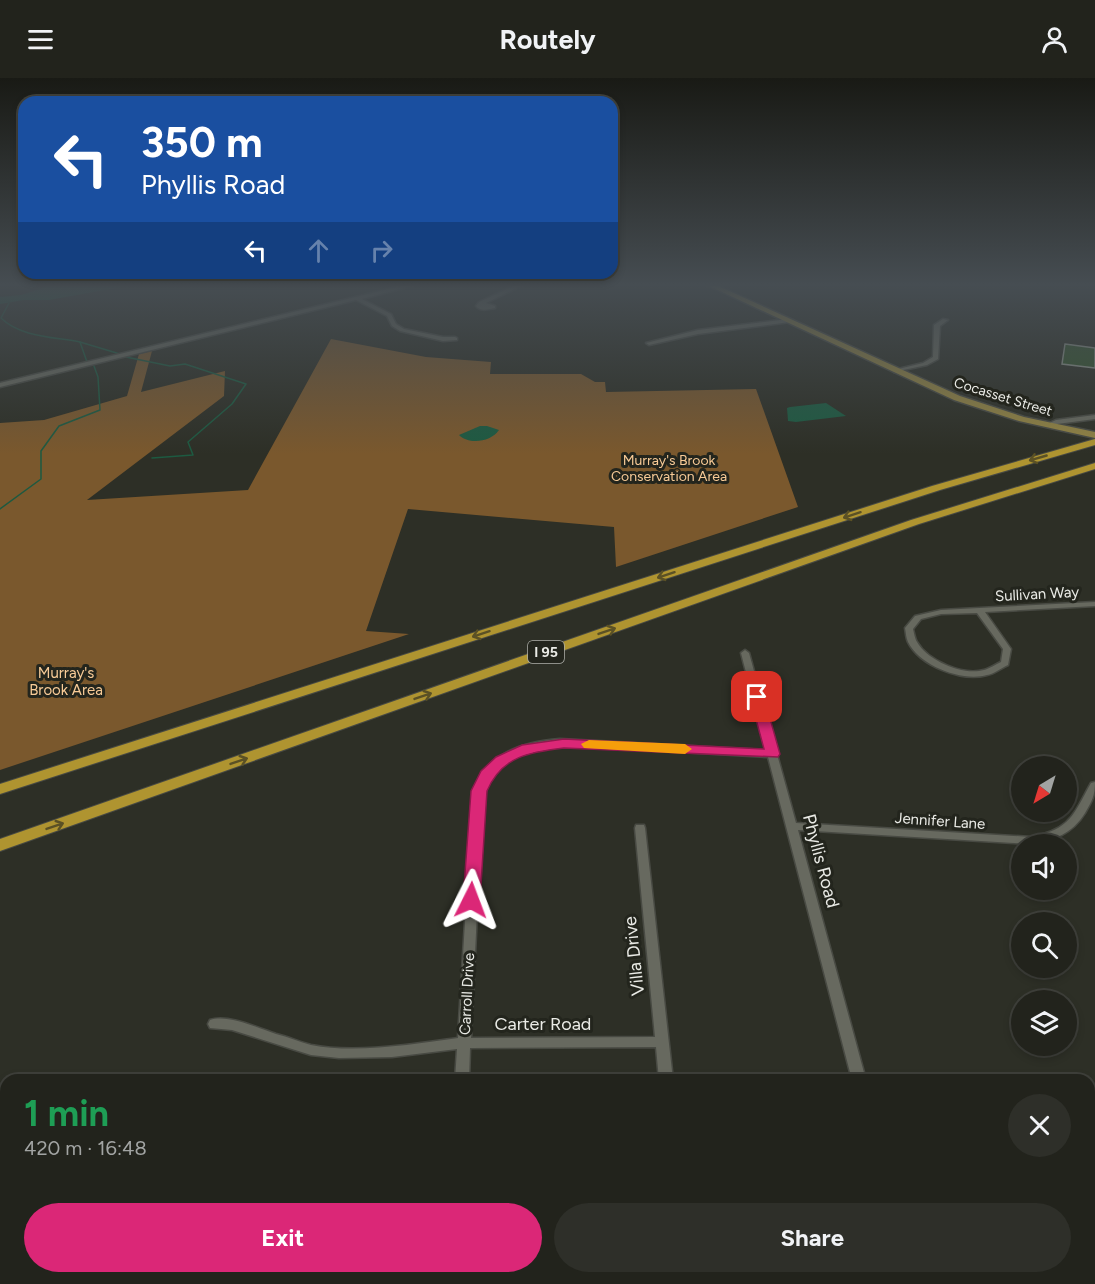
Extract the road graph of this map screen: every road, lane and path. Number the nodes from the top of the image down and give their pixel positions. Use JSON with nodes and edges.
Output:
{"nodes":[{"id":1,"x":182,"y":341,"type":"edge"},
{"id":2,"x":657,"y":341,"type":"edge"},
{"id":3,"x":832,"y":341,"type":"edge"},
{"id":4,"x":937,"y":341,"type":"edge"},
{"id":5,"x":649,"y":343,"type":"dead end"},
{"id":6,"x":896,"y":371,"type":"junction"},
{"id":7,"x":0,"y":385,"type":"edge"},
{"id":8,"x":1095,"y":417,"type":"edge"},
{"id":9,"x":1048,"y":425,"type":"junction"},
{"id":10,"x":1095,"y":435,"type":"edge"},
{"id":11,"x":1095,"y":442,"type":"edge"},
{"id":12,"x":1095,"y":466,"type":"edge"},
{"id":13,"x":1095,"y":604,"type":"edge"},
{"id":14,"x":979,"y":610,"type":"junction"},
{"id":15,"x":745,"y":653,"type":"dead end"},
{"id":16,"x":772,"y":754,"type":"junction"},
{"id":17,"x":1095,"y":785,"type":"edge"},
{"id":18,"x":0,"y":789,"type":"edge"},
{"id":19,"x":792,"y":826,"type":"junction"},
{"id":20,"x":640,"y":828,"type":"dead end"},
{"id":21,"x":0,"y":845,"type":"edge"},
{"id":22,"x":214,"y":1024,"type":"dead end"},
{"id":23,"x":662,"y":1041,"type":"junction"},
{"id":24,"x":464,"y":1043,"type":"junction"},
{"id":25,"x":462,"y":1074,"type":"edge"},
{"id":26,"x":665,"y":1074,"type":"edge"},
{"id":27,"x":857,"y":1074,"type":"edge"}],
"edges":[{"from":1,"to":7,"type":"street"},
{"from":2,"to":5,"type":"street"},
{"from":3,"to":6,"type":"main road","name":"Cocasset Street"},
{"from":4,"to":6,"type":"street"},
{"from":6,"to":9,"type":"main road","name":"Cocasset Street"},
{"from":8,"to":9,"type":"street"},
{"from":9,"to":10,"type":"main road","name":"Cocasset Street"},
{"from":11,"to":18,"type":"highway","number":"I 95","one_way":true},
{"from":21,"to":12,"type":"highway","number":"I 95","one_way":true},
{"from":13,"to":14,"type":"street","name":"Sullivan Way"},
{"from":14,"to":14,"type":"street","name":"Sullivan Way"},
{"from":15,"to":16,"type":"street","name":"Phyllis Road"},
{"from":16,"to":19,"type":"street","name":"Phyllis Road"},
{"from":16,"to":24,"type":"street","name":"Carroll Drive"},
{"from":17,"to":19,"type":"street","name":"Jennifer Lane"},
{"from":19,"to":27,"type":"street","name":"Phyllis Road"},
{"from":20,"to":23,"type":"street","name":"Villa Drive"},
{"from":22,"to":24,"type":"street","name":"Carter Road"},
{"from":23,"to":24,"type":"street","name":"Carter Road"},
{"from":23,"to":26,"type":"street","name":"Villa Drive"},
{"from":24,"to":25,"type":"street","name":"Carroll Drive"}]}
